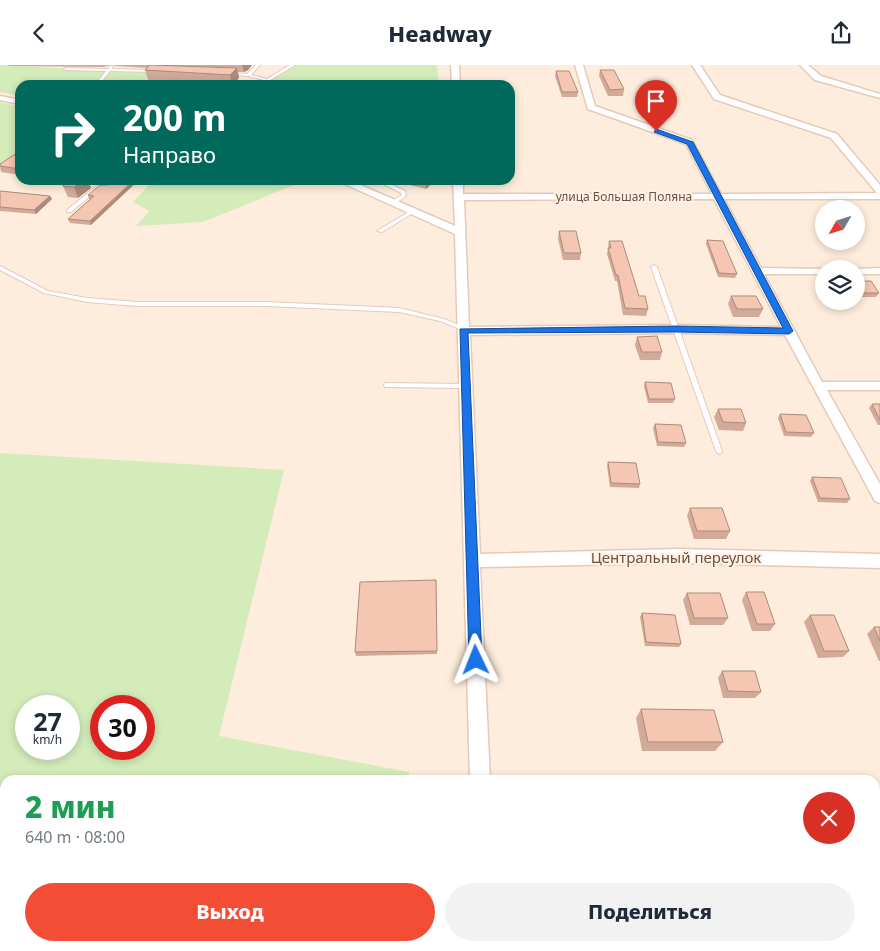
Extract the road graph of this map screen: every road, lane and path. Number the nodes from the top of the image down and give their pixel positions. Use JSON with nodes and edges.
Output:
{"nodes":[{"id":1,"x":258,"y":65,"type":"edge"},
{"id":2,"x":293,"y":65,"type":"edge"},
{"id":3,"x":455,"y":65,"type":"edge"},
{"id":4,"x":579,"y":65,"type":"edge"},
{"id":5,"x":696,"y":65,"type":"edge"},
{"id":6,"x":804,"y":65,"type":"edge"},
{"id":7,"x":111,"y":67,"type":"edge"},
{"id":8,"x":66,"y":69,"type":"dead end"},
{"id":9,"x":159,"y":71,"type":"edge"},
{"id":10,"x":219,"y":73,"type":"edge"},
{"id":11,"x":248,"y":75,"type":"junction"},
{"id":12,"x":100,"y":80,"type":"edge"},
{"id":13,"x":268,"y":80,"type":"joint"},
{"id":14,"x":456,"y":80,"type":"edge"},
{"id":15,"x":880,"y":96,"type":"edge"},
{"id":16,"x":0,"y":98,"type":"edge"},
{"id":17,"x":15,"y":102,"type":"edge"},
{"id":18,"x":102,"y":185,"type":"edge"},
{"id":19,"x":358,"y":185,"type":"edge"},
{"id":20,"x":388,"y":185,"type":"edge"},
{"id":21,"x":458,"y":185,"type":"edge"},
{"id":22,"x":877,"y":195,"type":"edge"},
{"id":23,"x":458,"y":197,"type":"junction"},
{"id":24,"x":719,"y":197,"type":"junction"},
{"id":25,"x":394,"y":202,"type":"junction"},
{"id":26,"x":880,"y":207,"type":"edge"},
{"id":27,"x":69,"y":211,"type":"dead end"},
{"id":28,"x":414,"y":211,"type":"junction"},
{"id":29,"x":380,"y":231,"type":"dead end"},
{"id":30,"x":459,"y":232,"type":"junction"},
{"id":31,"x":654,"y":267,"type":"dead end"},
{"id":32,"x":0,"y":268,"type":"edge"},
{"id":33,"x":758,"y":271,"type":"junction"},
{"id":34,"x":815,"y":271,"type":"edge"},
{"id":35,"x":865,"y":271,"type":"edge"},
{"id":36,"x":880,"y":271,"type":"edge"},
{"id":37,"x":463,"y":329,"type":"junction"},
{"id":38,"x":676,"y":329,"type":"junction"},
{"id":39,"x":789,"y":331,"type":"junction"},
{"id":40,"x":387,"y":385,"type":"dead end"},
{"id":41,"x":465,"y":386,"type":"junction"},
{"id":42,"x":818,"y":386,"type":"junction"},
{"id":43,"x":880,"y":386,"type":"edge"},
{"id":44,"x":719,"y":451,"type":"dead end"},
{"id":45,"x":880,"y":497,"type":"edge"},
{"id":46,"x":472,"y":561,"type":"junction"},
{"id":47,"x":880,"y":561,"type":"edge"},
{"id":48,"x":480,"y":775,"type":"edge"}],
"edges":[{"from":1,"to":11,"type":"lane"},
{"from":2,"to":13,"type":"lane"},
{"from":3,"to":14,"type":"street"},
{"from":4,"to":24,"type":"street"},
{"from":5,"to":22,"type":"street"},
{"from":6,"to":15,"type":"street"},
{"from":7,"to":8,"type":"lane"},
{"from":7,"to":9,"type":"lane"},
{"from":7,"to":12,"type":"lane"},
{"from":10,"to":11,"type":"lane"},
{"from":11,"to":13,"type":"lane"},
{"from":16,"to":17,"type":"street"},
{"from":18,"to":27,"type":"lane"},
{"from":19,"to":25,"type":"street"},
{"from":20,"to":25,"type":"lane"},
{"from":21,"to":23,"type":"street"},
{"from":22,"to":24,"type":"street","name":"улица Большая Поляна"},
{"from":22,"to":26,"type":"street"},
{"from":23,"to":24,"type":"street","name":"улица Большая Поляна"},
{"from":23,"to":30,"type":"street"},
{"from":24,"to":33,"type":"street"},
{"from":25,"to":28,"type":"street"},
{"from":28,"to":29,"type":"lane"},
{"from":28,"to":30,"type":"street"},
{"from":30,"to":37,"type":"street"},
{"from":31,"to":38,"type":"lane"},
{"from":32,"to":37,"type":"lane"},
{"from":33,"to":34,"type":"street"},
{"from":33,"to":39,"type":"street"},
{"from":35,"to":36,"type":"street"},
{"from":37,"to":38,"type":"street"},
{"from":37,"to":41,"type":"street"},
{"from":38,"to":39,"type":"street"},
{"from":38,"to":44,"type":"lane"},
{"from":39,"to":42,"type":"street"},
{"from":40,"to":41,"type":"lane"},
{"from":41,"to":46,"type":"street"},
{"from":42,"to":43,"type":"street"},
{"from":42,"to":45,"type":"street"},
{"from":46,"to":47,"type":"street","name":"Центральный переулок"},
{"from":46,"to":48,"type":"street"}]}
